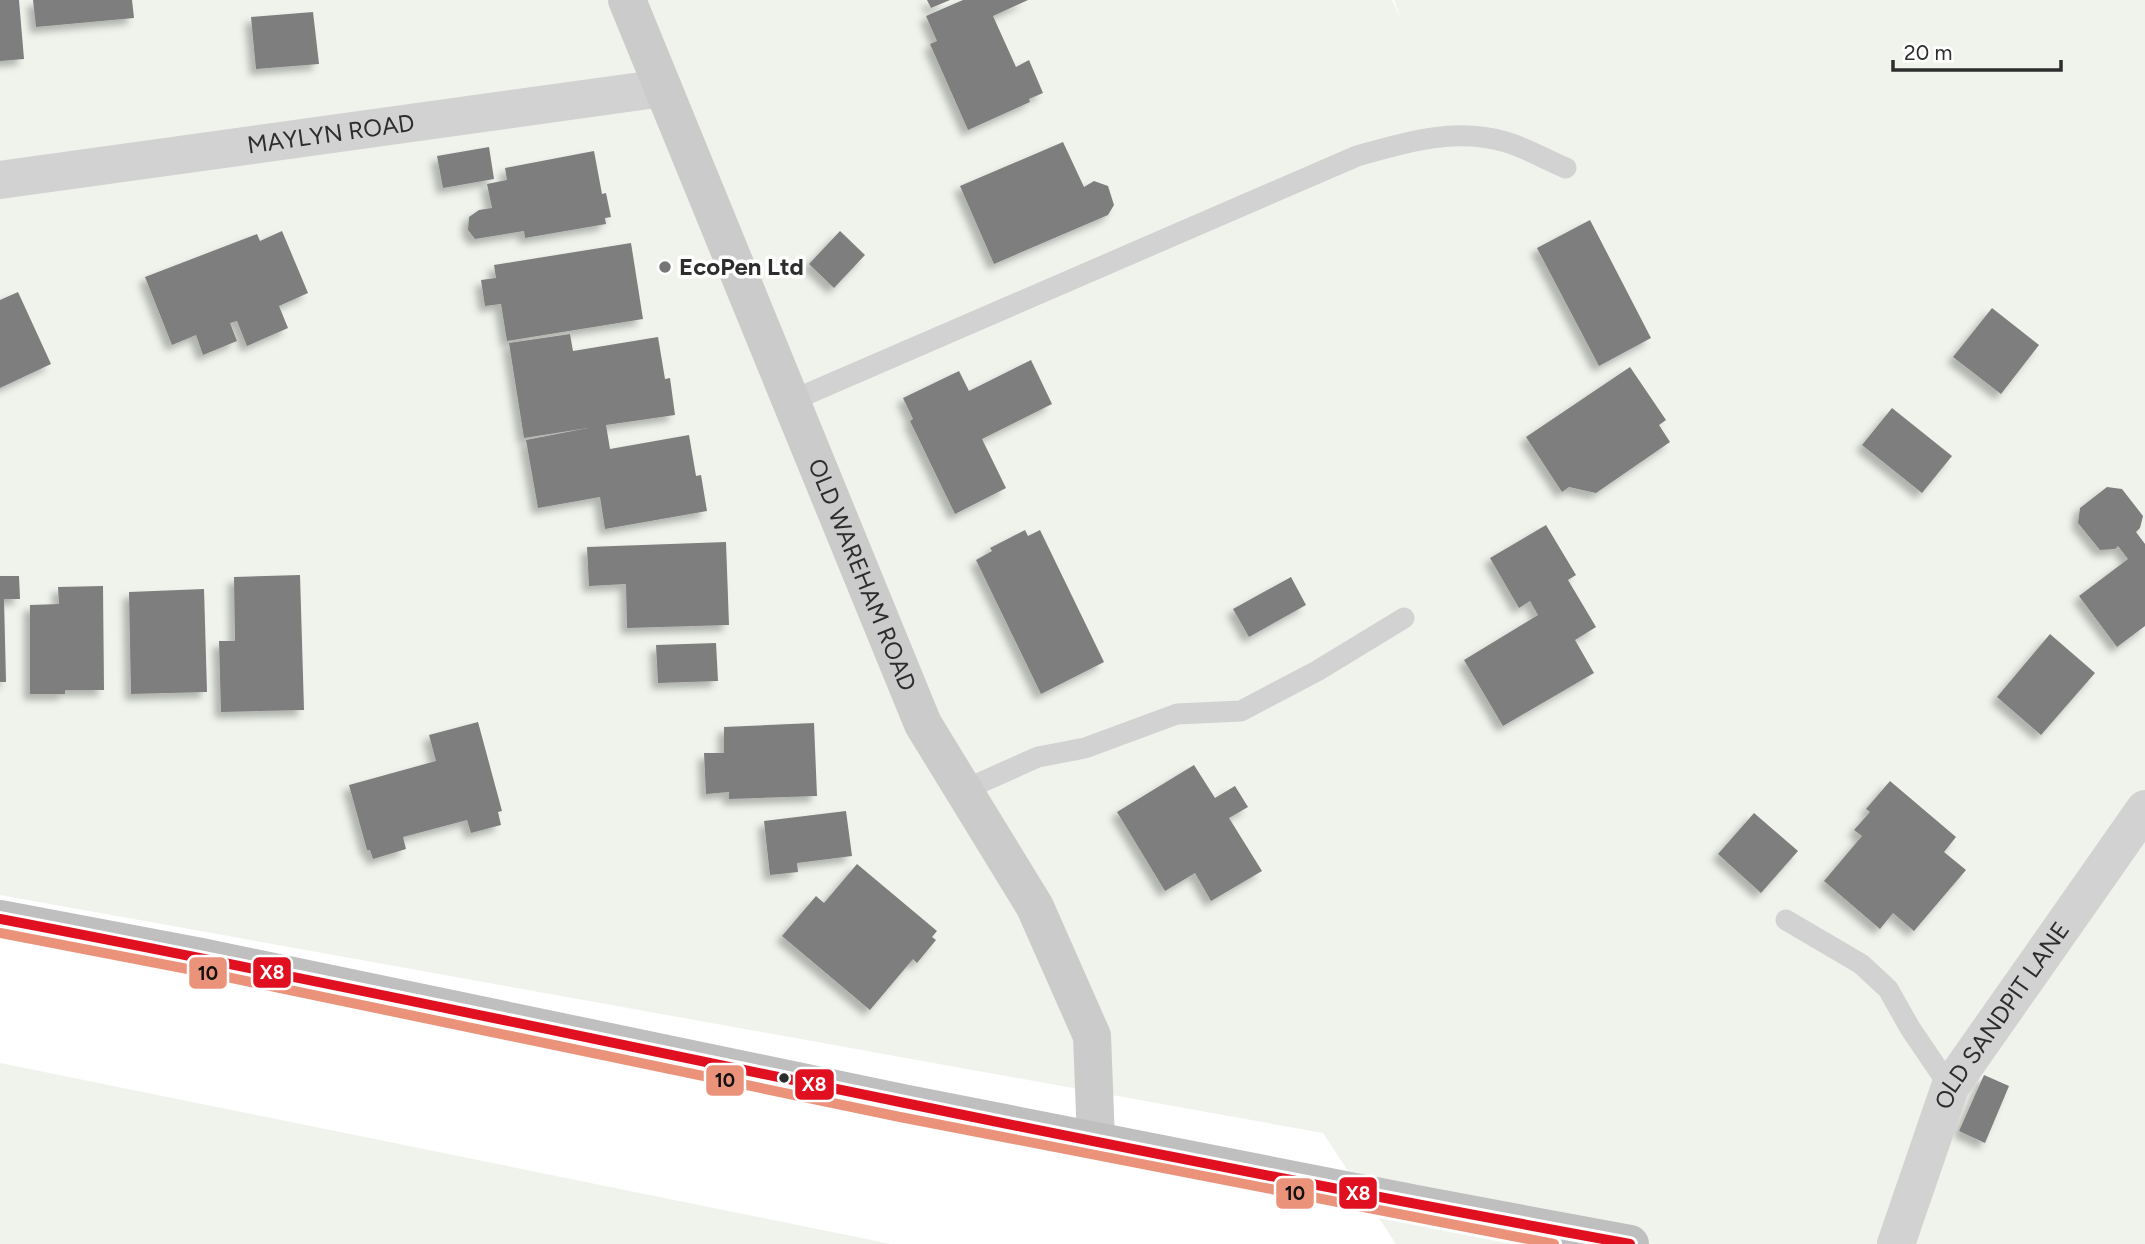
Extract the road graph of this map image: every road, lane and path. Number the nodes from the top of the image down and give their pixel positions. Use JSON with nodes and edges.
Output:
{"nodes":[{"id":1,"x":627,"y":0,"type":"edge"},
{"id":2,"x":663,"y":88,"type":"junction"},
{"id":3,"x":1566,"y":168,"type":"dead end"},
{"id":4,"x":0,"y":180,"type":"edge"},
{"id":5,"x":791,"y":401,"type":"junction"},
{"id":6,"x":1404,"y":618,"type":"dead end"},
{"id":7,"x":964,"y":790,"type":"junction"},
{"id":8,"x":2145,"y":809,"type":"edge"},
{"id":9,"x":0,"y":919,"type":"edge"},
{"id":10,"x":1786,"y":920,"type":"dead end"},
{"id":11,"x":1950,"y":1087,"type":"junction"},
{"id":12,"x":1096,"y":1140,"type":"junction"},
{"id":13,"x":1630,"y":1244,"type":"edge"},
{"id":14,"x":1896,"y":1244,"type":"edge"}],
"edges":[{"from":1,"to":2,"type":"street","name":"OLD WAREHAM ROAD"},
{"from":2,"to":4,"type":"street","name":"MAYLYN ROAD"},
{"from":2,"to":5,"type":"street","name":"OLD WAREHAM ROAD"},
{"from":3,"to":5,"type":"lane"},
{"from":5,"to":7,"type":"street","name":"OLD WAREHAM ROAD"},
{"from":6,"to":7,"type":"lane"},
{"from":7,"to":12,"type":"street","name":"OLD WAREHAM ROAD"},
{"from":8,"to":11,"type":"street","name":"OLD SANDPIT LANE"},
{"from":9,"to":12,"type":"highway"},
{"from":10,"to":11,"type":"lane"},
{"from":11,"to":14,"type":"street","name":"OLD SANDPIT LANE"},
{"from":12,"to":13,"type":"highway"}]}
